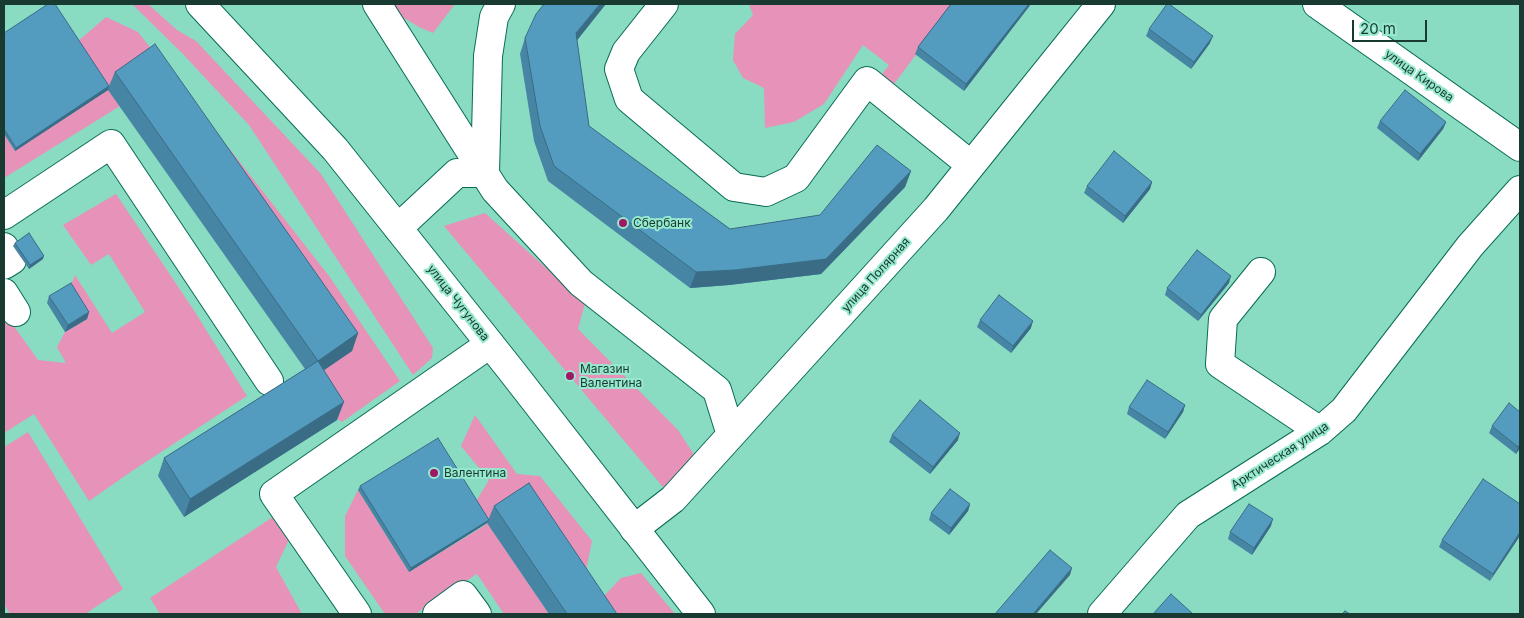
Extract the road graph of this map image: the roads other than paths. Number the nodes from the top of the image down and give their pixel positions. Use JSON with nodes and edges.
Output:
{"nodes":[{"id":1,"x":200,"y":4,"type":"edge"},
{"id":2,"x":377,"y":4,"type":"edge"},
{"id":3,"x":501,"y":4,"type":"edge"},
{"id":4,"x":664,"y":4,"type":"edge"},
{"id":5,"x":1101,"y":4,"type":"edge"},
{"id":6,"x":1317,"y":4,"type":"edge"},
{"id":7,"x":1520,"y":147,"type":"edge"},
{"id":8,"x":971,"y":165,"type":"junction"},
{"id":9,"x":485,"y":174,"type":"junction"},
{"id":10,"x":1520,"y":190,"type":"edge"},
{"id":11,"x":4,"y":215,"type":"edge"},
{"id":12,"x":398,"y":228,"type":"junction"},
{"id":13,"x":4,"y":247,"type":"edge"},
{"id":14,"x":4,"y":265,"type":"edge"},
{"id":15,"x":1261,"y":272,"type":"dead end"},
{"id":16,"x":490,"y":344,"type":"junction"},
{"id":17,"x":269,"y":381,"type":"dead end"},
{"id":18,"x":1320,"y":431,"type":"junction"},
{"id":19,"x":731,"y":435,"type":"junction"},
{"id":20,"x":634,"y":529,"type":"junction"},
{"id":21,"x":357,"y":614,"type":"edge"},
{"id":22,"x":436,"y":614,"type":"edge"},
{"id":23,"x":476,"y":614,"type":"edge"},
{"id":24,"x":701,"y":614,"type":"edge"},
{"id":25,"x":1102,"y":614,"type":"edge"}],
"edges":[{"from":1,"to":12,"type":"street","name":"улица Чугунова"},
{"from":2,"to":9,"type":"street"},
{"from":3,"to":9,"type":"street"},
{"from":4,"to":8,"type":"street"},
{"from":5,"to":8,"type":"street","name":"улица Полярная"},
{"from":6,"to":7,"type":"street","name":"улица Кирова"},
{"from":8,"to":19,"type":"street","name":"улица Полярная"},
{"from":9,"to":12,"type":"street"},
{"from":9,"to":19,"type":"street"},
{"from":10,"to":18,"type":"street","name":"Арктическая улица"},
{"from":11,"to":17,"type":"street"},
{"from":12,"to":16,"type":"street","name":"улица Чугунова"},
{"from":13,"to":14,"type":"street"},
{"from":15,"to":18,"type":"street"},
{"from":16,"to":20,"type":"street","name":"улица Чугунова"},
{"from":16,"to":21,"type":"street"},
{"from":18,"to":25,"type":"street","name":"Арктическая улица"},
{"from":19,"to":20,"type":"street","name":"улица Полярная"},
{"from":20,"to":24,"type":"street","name":"улица Чугунова"},
{"from":22,"to":23,"type":"street"}]}
